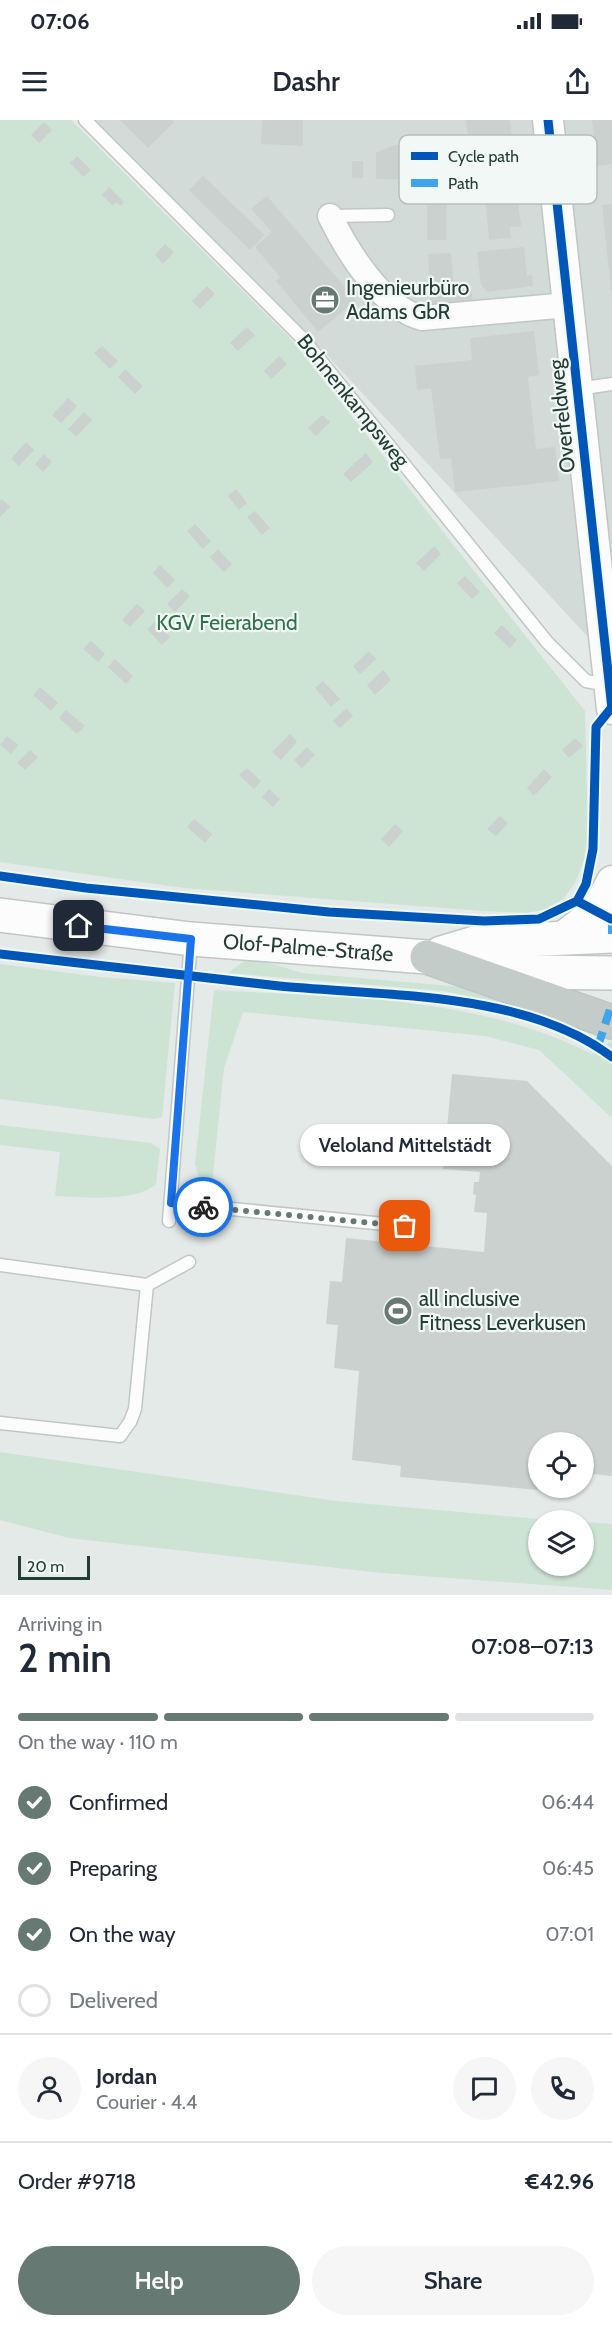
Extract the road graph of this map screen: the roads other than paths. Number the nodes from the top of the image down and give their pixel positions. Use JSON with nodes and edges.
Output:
{"nodes":[{"id":1,"x":85,"y":120,"type":"edge"},
{"id":2,"x":548,"y":120,"type":"edge"},
{"id":3,"x":550,"y":135,"type":"edge"},
{"id":4,"x":557,"y":204,"type":"edge"},
{"id":5,"x":388,"y":215,"type":"dead end"},
{"id":6,"x":330,"y":216,"type":"joint"},
{"id":7,"x":568,"y":305,"type":"junction"},
{"id":8,"x":612,"y":384,"type":"edge"},
{"id":9,"x":577,"y":389,"type":"junction"},
{"id":10,"x":611,"y":686,"type":"edge"},
{"id":11,"x":612,"y":881,"type":"edge"},
{"id":12,"x":0,"y":915,"type":"edge"},
{"id":13,"x":612,"y":936,"type":"edge"},
{"id":14,"x":191,"y":939,"type":"junction"},
{"id":15,"x":560,"y":939,"type":"junction"},
{"id":16,"x":427,"y":957,"type":"junction"},
{"id":17,"x":612,"y":974,"type":"edge"},
{"id":18,"x":612,"y":1022,"type":"edge"},
{"id":19,"x":171,"y":1203,"type":"junction"},
{"id":20,"x":170,"y":1221,"type":"dead end"},
{"id":21,"x":405,"y":1226,"type":"dead end"},
{"id":22,"x":189,"y":1262,"type":"dead end"},
{"id":23,"x":0,"y":1265,"type":"edge"},
{"id":24,"x":147,"y":1285,"type":"junction"},
{"id":25,"x":0,"y":1423,"type":"edge"}],
"edges":[{"from":1,"to":10,"type":"lane","name":"Bohnenkampsweg"},
{"from":2,"to":3,"type":"street","name":"Overfeldweg"},
{"from":4,"to":7,"type":"street","name":"Overfeldweg"},
{"from":5,"to":6,"type":"lane"},
{"from":6,"to":7,"type":"street"},
{"from":7,"to":9,"type":"street","name":"Overfeldweg"},
{"from":8,"to":9,"type":"lane"},
{"from":9,"to":10,"type":"street","name":"Overfeldweg"},
{"from":11,"to":15,"type":"street"},
{"from":12,"to":14,"type":"main road","name":"Olof-Palme-Straße"},
{"from":13,"to":15,"type":"main road","name":"Olof-Palme-Straße"},
{"from":14,"to":16,"type":"main road","name":"Olof-Palme-Straße"},
{"from":14,"to":19,"type":"lane"},
{"from":15,"to":16,"type":"main road","name":"Olof-Palme-Straße"},
{"from":16,"to":17,"type":"main road","name":"Olof-Palme-Straße"},
{"from":16,"to":18,"type":"highway"},
{"from":19,"to":20,"type":"lane"},
{"from":19,"to":21,"type":"lane"},
{"from":22,"to":24,"type":"lane"},
{"from":23,"to":24,"type":"lane"},
{"from":24,"to":25,"type":"lane"}]}
